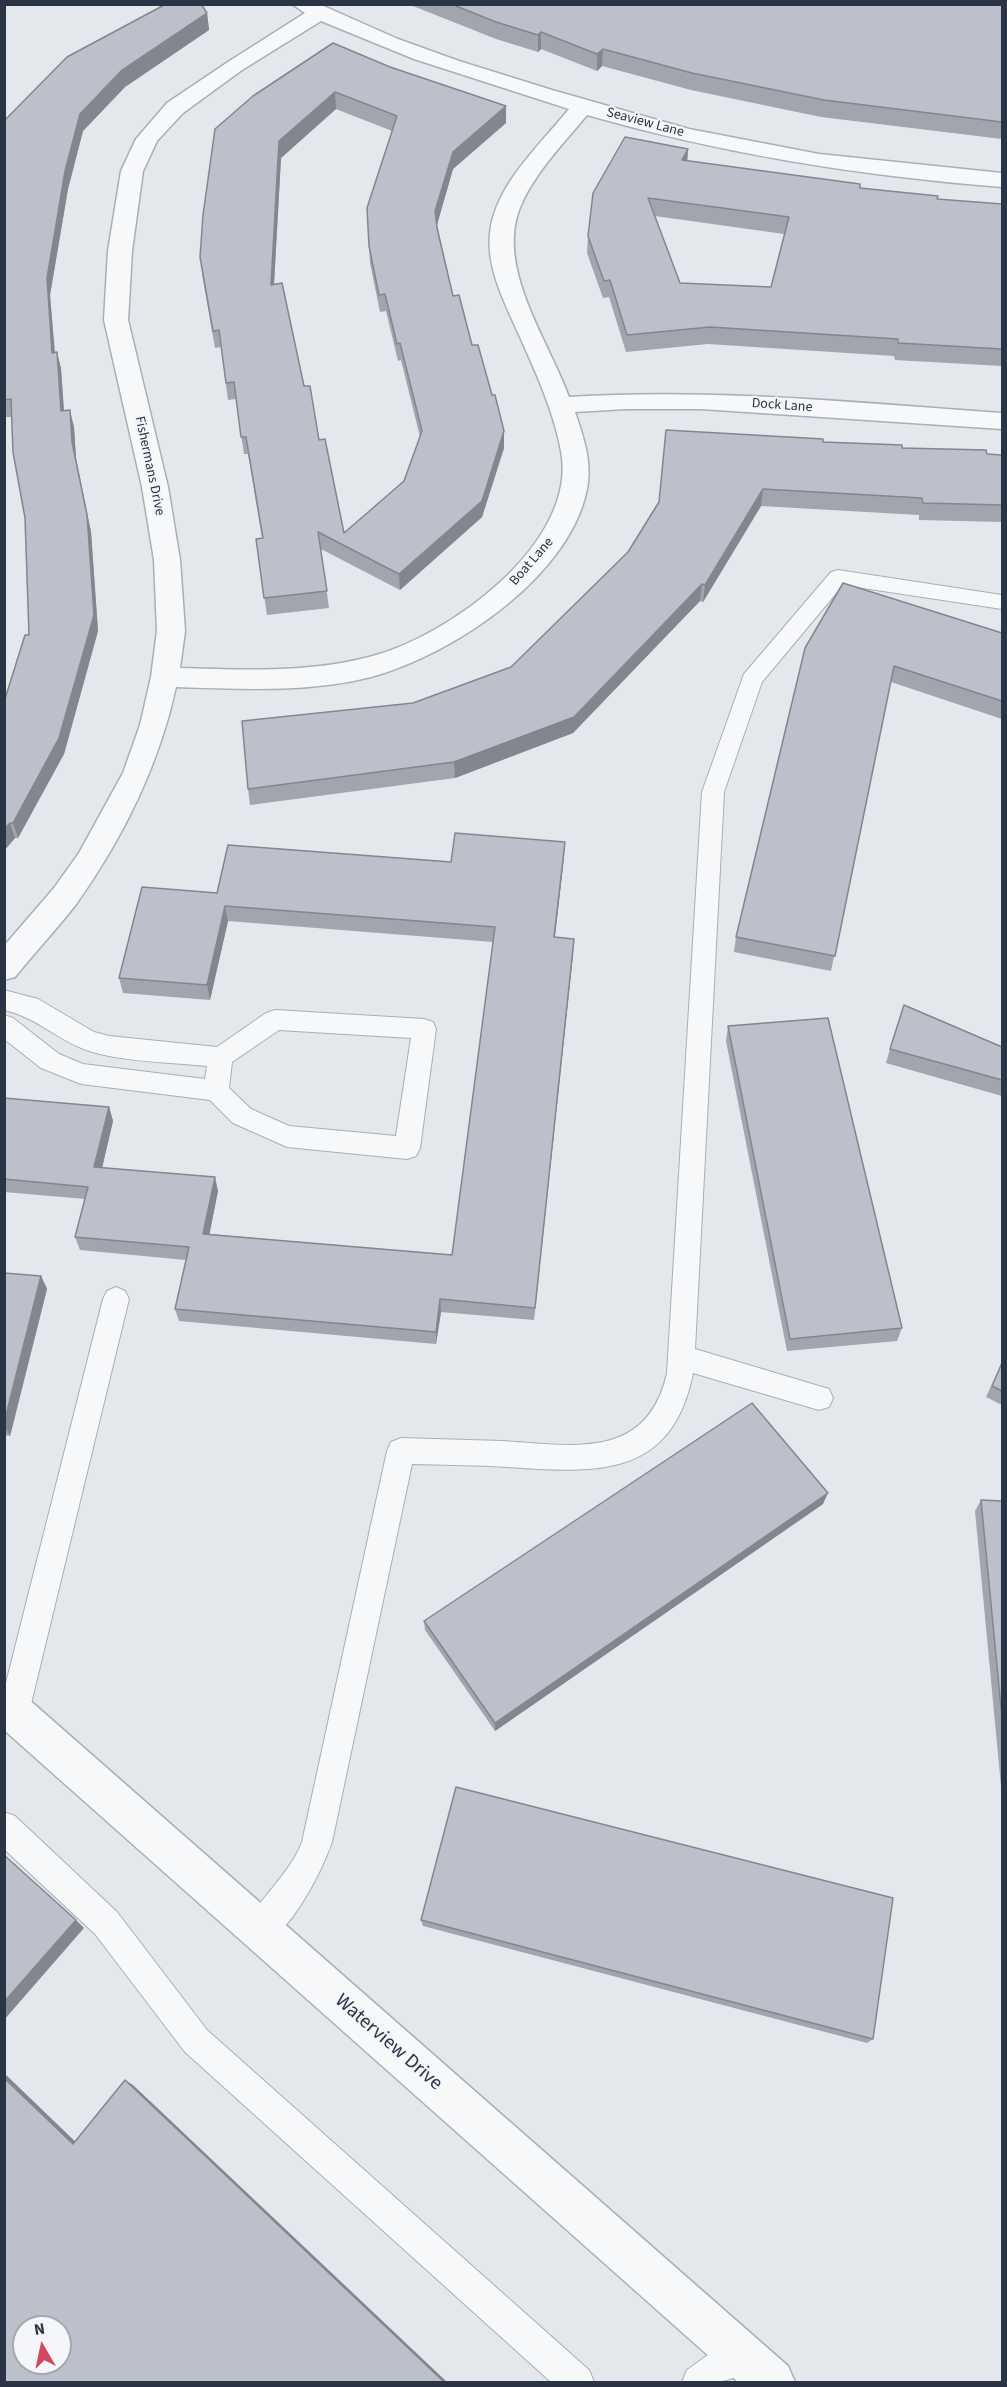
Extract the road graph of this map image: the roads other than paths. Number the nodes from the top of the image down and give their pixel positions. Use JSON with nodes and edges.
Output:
{"nodes":[{"id":1,"x":311,"y":9,"type":"edge"},
{"id":2,"x":583,"y":106,"type":"junction"},
{"id":3,"x":1002,"y":180,"type":"edge"},
{"id":4,"x":562,"y":405,"type":"junction"},
{"id":5,"x":1002,"y":421,"type":"edge"},
{"id":6,"x":1002,"y":602,"type":"edge"},
{"id":7,"x":165,"y":677,"type":"junction"},
{"id":8,"x":4,"y":968,"type":"edge"},
{"id":9,"x":4,"y":1000,"type":"edge"},
{"id":10,"x":4,"y":1025,"type":"edge"},
{"id":11,"x":221,"y":1056,"type":"junction"},
{"id":12,"x":216,"y":1091,"type":"junction"},
{"id":13,"x":116,"y":1299,"type":"dead end"},
{"id":14,"x":681,"y":1357,"type":"junction"},
{"id":15,"x":819,"y":1398,"type":"dead end"},
{"id":16,"x":9,"y":1708,"type":"edge"},
{"id":17,"x":4,"y":1827,"type":"edge"},
{"id":18,"x":260,"y":1930,"type":"junction"},
{"id":19,"x":739,"y":2353,"type":"junction"},
{"id":20,"x":577,"y":2382,"type":"edge"},
{"id":21,"x":699,"y":2382,"type":"edge"},
{"id":22,"x":772,"y":2382,"type":"edge"}],
"edges":[{"from":1,"to":2,"type":"street","name":"Seaview Lane"},
{"from":1,"to":7,"type":"street","name":"Fishermans Drive"},
{"from":2,"to":3,"type":"street","name":"Seaview Lane"},
{"from":2,"to":4,"type":"street","name":"Boat Lane"},
{"from":4,"to":5,"type":"street","name":"Dock Lane"},
{"from":4,"to":7,"type":"street","name":"Boat Lane"},
{"from":6,"to":14,"type":"lane"},
{"from":7,"to":8,"type":"street","name":"Fishermans Drive"},
{"from":9,"to":11,"type":"lane"},
{"from":10,"to":12,"type":"lane"},
{"from":11,"to":12,"type":"lane"},
{"from":11,"to":12,"type":"lane"},
{"from":13,"to":16,"type":"lane"},
{"from":14,"to":15,"type":"lane"},
{"from":14,"to":18,"type":"lane"},
{"from":16,"to":18,"type":"street","name":"Waterview Drive"},
{"from":17,"to":20,"type":"lane"},
{"from":18,"to":19,"type":"street","name":"Waterview Drive"},
{"from":19,"to":21,"type":"lane"},
{"from":19,"to":22,"type":"street","name":"Waterview Drive"}]}
